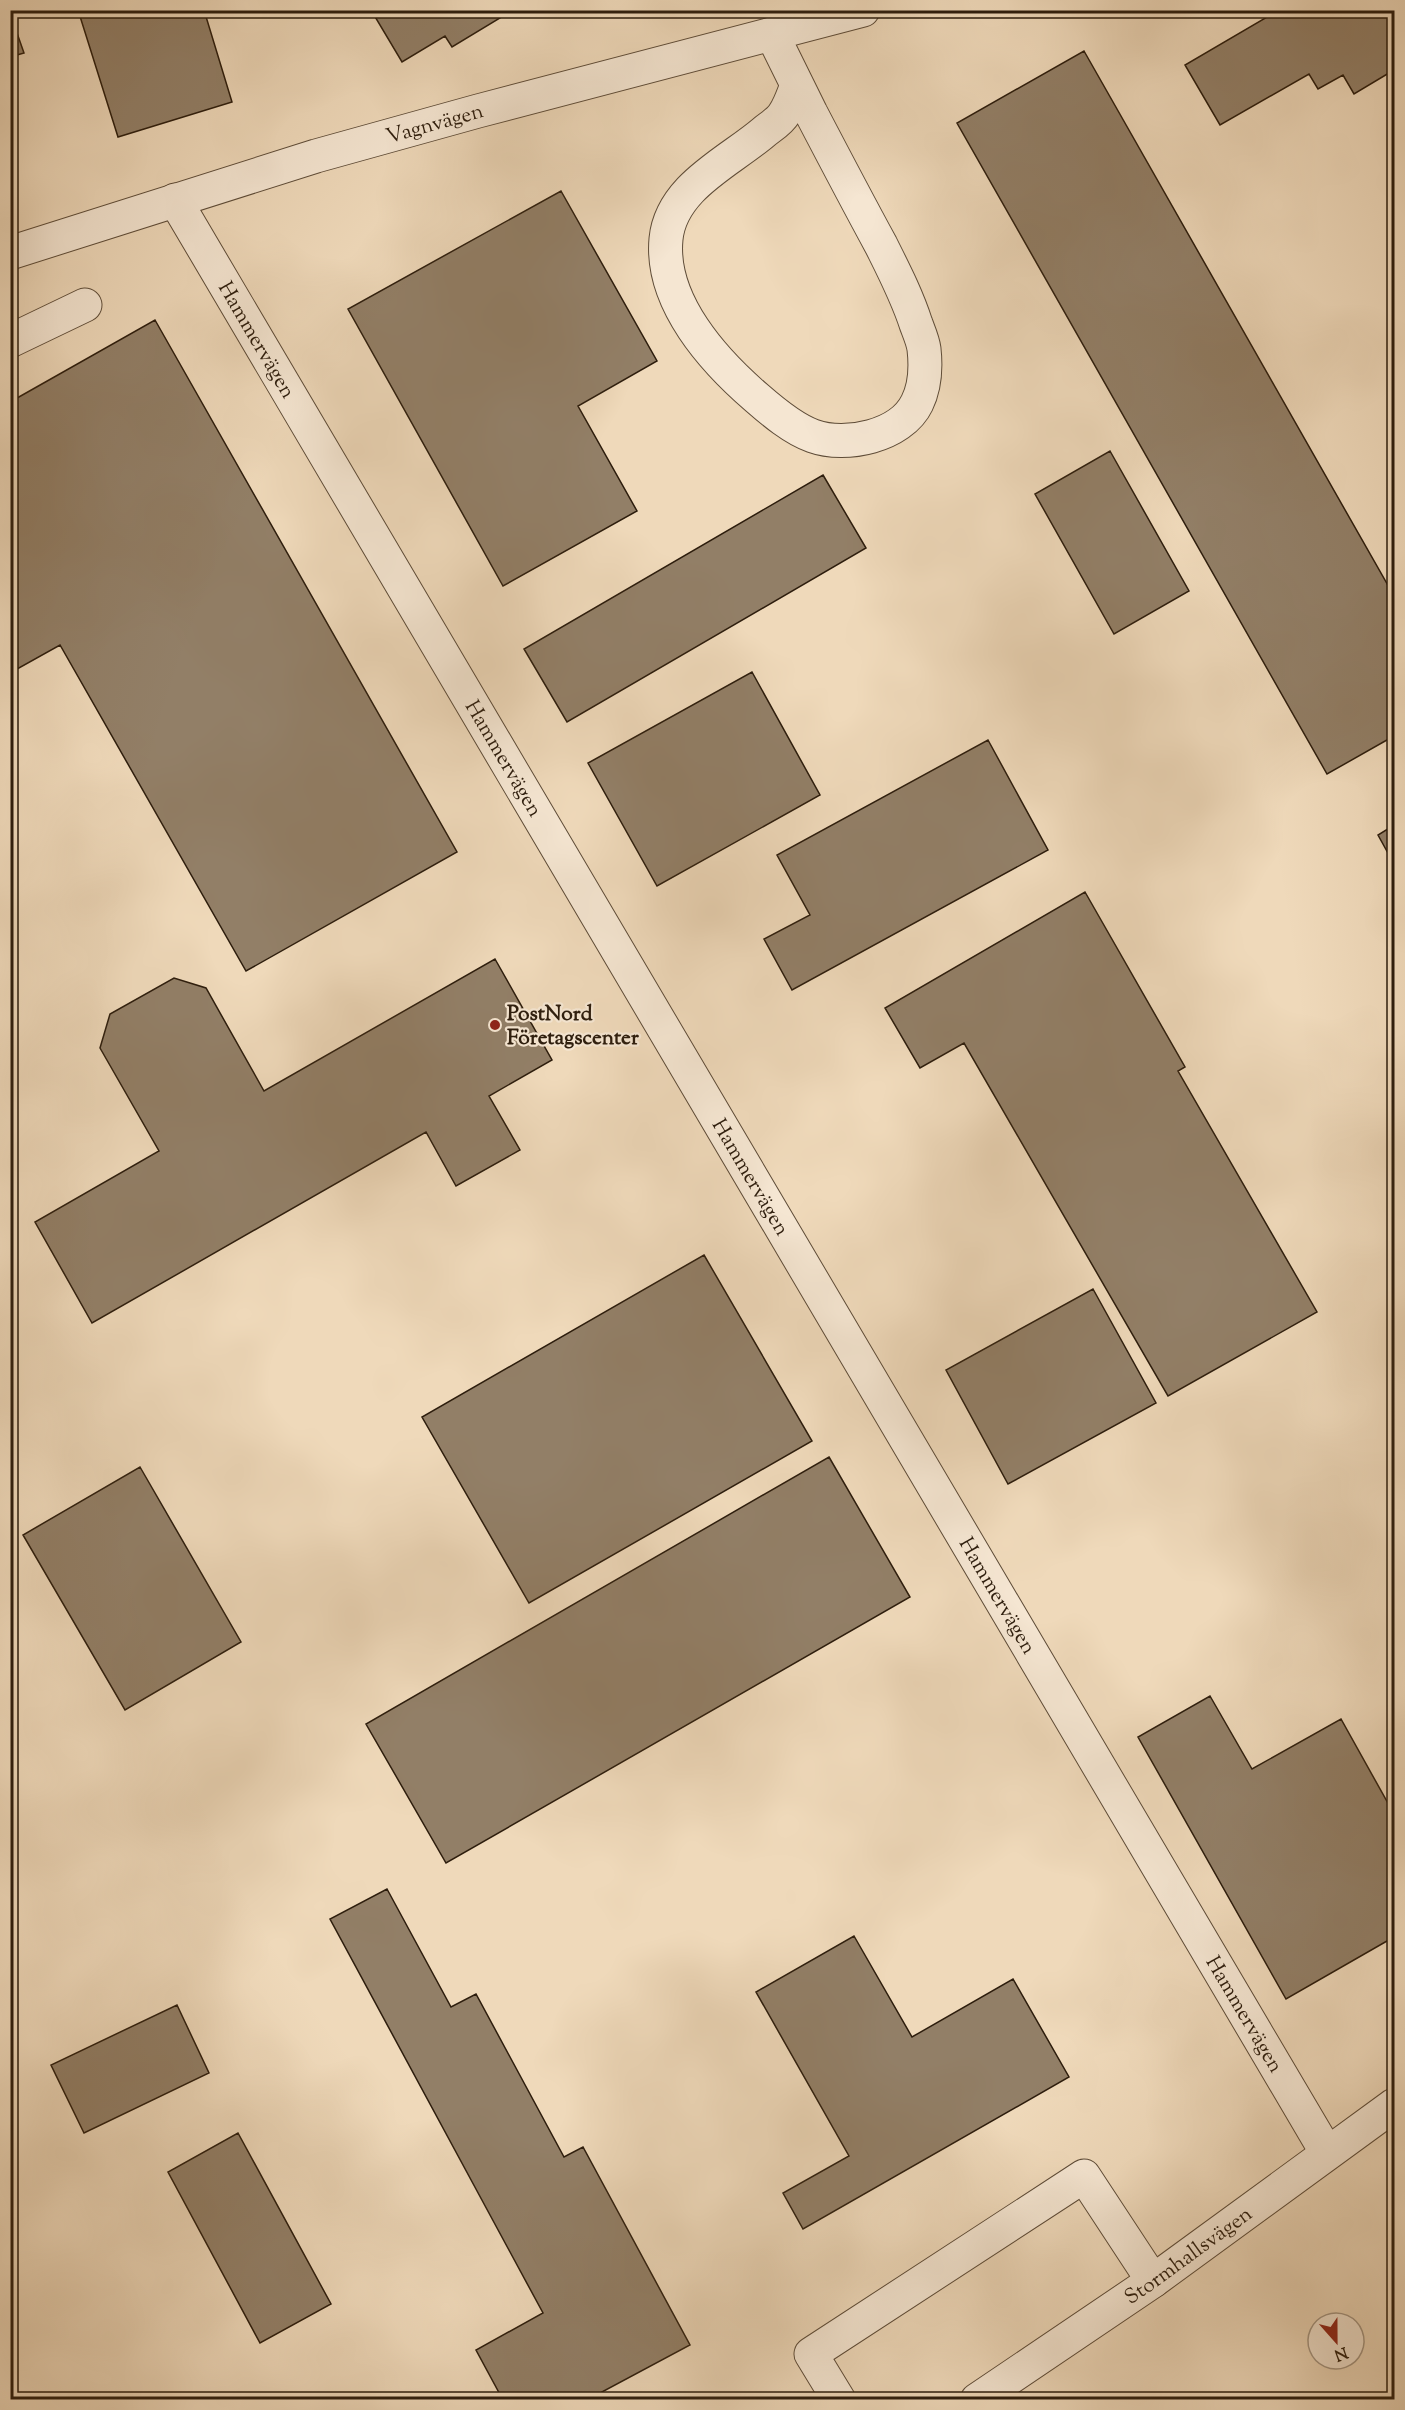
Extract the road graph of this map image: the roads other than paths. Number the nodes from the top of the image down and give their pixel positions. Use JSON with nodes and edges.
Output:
{"nodes":[{"id":1,"x":863,"y":10,"type":"edge"},
{"id":2,"x":772,"y":34,"type":"junction"},
{"id":3,"x":797,"y":85,"type":"junction"},
{"id":4,"x":175,"y":200,"type":"junction"},
{"id":5,"x":10,"y":253,"type":"edge"},
{"id":6,"x":84,"y":305,"type":"dead end"},
{"id":7,"x":10,"y":341,"type":"edge"},
{"id":8,"x":1395,"y":2105,"type":"edge"},
{"id":9,"x":1327,"y":2153,"type":"junction"},
{"id":10,"x":1153,"y":2281,"type":"junction"},
{"id":11,"x":839,"y":2400,"type":"edge"},
{"id":12,"x":977,"y":2400,"type":"edge"}],
"edges":[{"from":1,"to":2,"type":"street","name":"Vagnvägen"},
{"from":2,"to":3,"type":"street"},
{"from":2,"to":4,"type":"street","name":"Vagnvägen"},
{"from":3,"to":3,"type":"street"},
{"from":4,"to":5,"type":"street","name":"Vagnvägen"},
{"from":4,"to":9,"type":"street","name":"Hammervägen"},
{"from":6,"to":7,"type":"street"},
{"from":8,"to":9,"type":"street","name":"Stormhallsvägen"},
{"from":9,"to":10,"type":"street","name":"Stormhallsvägen"},
{"from":10,"to":11,"type":"street"},
{"from":10,"to":12,"type":"street","name":"Stormhallsvägen"}]}
